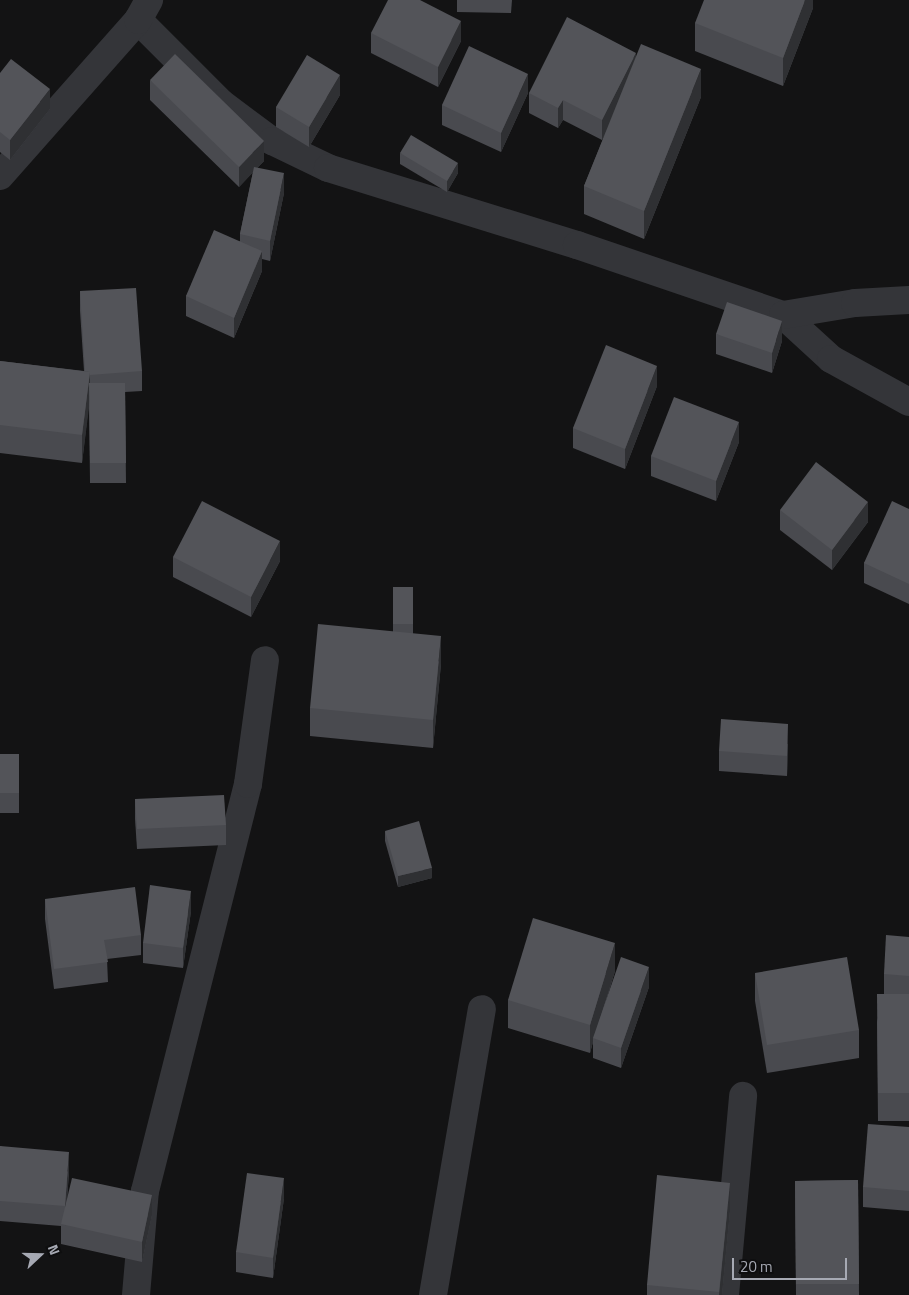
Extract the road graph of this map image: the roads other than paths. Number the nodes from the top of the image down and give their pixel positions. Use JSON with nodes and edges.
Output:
{"nodes":[{"id":1,"x":143,"y":10,"type":"edge"},
{"id":2,"x":0,"y":176,"type":"edge"},
{"id":3,"x":909,"y":300,"type":"edge"},
{"id":4,"x":784,"y":315,"type":"junction"},
{"id":5,"x":909,"y":402,"type":"edge"},
{"id":6,"x":265,"y":660,"type":"dead end"},
{"id":7,"x":482,"y":1009,"type":"dead end"},
{"id":8,"x":743,"y":1096,"type":"dead end"},
{"id":9,"x":136,"y":1295,"type":"edge"},
{"id":10,"x":433,"y":1295,"type":"edge"},
{"id":11,"x":725,"y":1295,"type":"edge"}],
"edges":[{"from":1,"to":2,"type":"street"},
{"from":1,"to":4,"type":"street"},
{"from":3,"to":4,"type":"street"},
{"from":4,"to":5,"type":"street"},
{"from":6,"to":9,"type":"street"},
{"from":7,"to":10,"type":"street"},
{"from":8,"to":11,"type":"street"}]}
